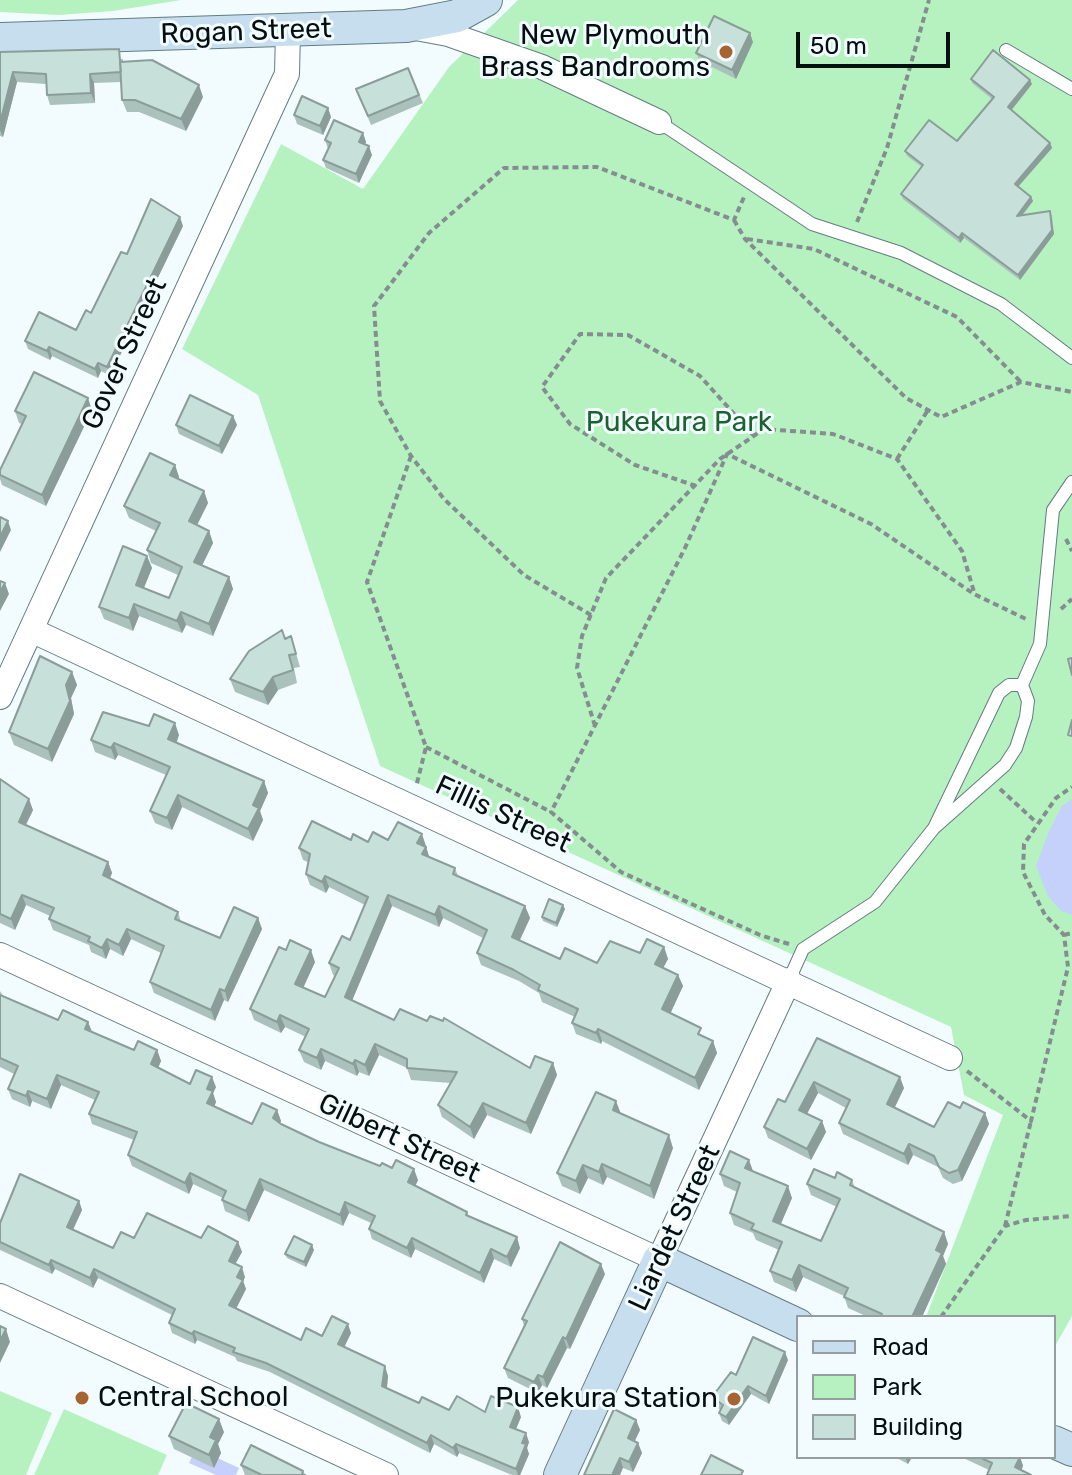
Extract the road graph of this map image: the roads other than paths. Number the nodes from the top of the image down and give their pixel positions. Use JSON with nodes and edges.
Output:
{"nodes":[{"id":1,"x":486,"y":0,"type":"edge"},
{"id":2,"x":406,"y":26,"type":"junction"},
{"id":3,"x":288,"y":31,"type":"junction"},
{"id":4,"x":0,"y":39,"type":"edge"},
{"id":5,"x":1006,"y":50,"type":"dead end"},
{"id":6,"x":1072,"y":89,"type":"edge"},
{"id":7,"x":659,"y":122,"type":"joint"},
{"id":8,"x":1072,"y":358,"type":"edge"},
{"id":9,"x":1072,"y":482,"type":"edge"},
{"id":10,"x":31,"y":630,"type":"junction"},
{"id":11,"x":1022,"y":685,"type":"junction"},
{"id":12,"x":0,"y":697,"type":"edge"},
{"id":13,"x":934,"y":828,"type":"junction"},
{"id":14,"x":0,"y":955,"type":"edge"},
{"id":15,"x":789,"y":980,"type":"junction"},
{"id":16,"x":950,"y":1058,"type":"road end"},
{"id":17,"x":659,"y":1260,"type":"junction"},
{"id":18,"x":0,"y":1296,"type":"edge"},
{"id":19,"x":796,"y":1324,"type":"edge"},
{"id":20,"x":386,"y":1475,"type":"edge"},
{"id":21,"x":560,"y":1475,"type":"edge"}],
"edges":[{"from":1,"to":2,"type":"street","name":"Rogan Street"},
{"from":2,"to":3,"type":"street","name":"Rogan Street"},
{"from":2,"to":7,"type":"street"},
{"from":3,"to":4,"type":"street","name":"Rogan Street"},
{"from":3,"to":10,"type":"street","name":"Gover Street"},
{"from":5,"to":6,"type":"lane"},
{"from":7,"to":8,"type":"lane"},
{"from":9,"to":11,"type":"lane"},
{"from":10,"to":12,"type":"street","name":"Gover Street"},
{"from":10,"to":15,"type":"street","name":"Fillis Street"},
{"from":11,"to":13,"type":"lane"},
{"from":11,"to":13,"type":"lane"},
{"from":13,"to":15,"type":"lane"},
{"from":14,"to":17,"type":"street","name":"Gilbert Street"},
{"from":15,"to":16,"type":"street","name":"Fillis Street"},
{"from":15,"to":17,"type":"street","name":"Liardet Street"},
{"from":17,"to":19,"type":"street","name":"Gilbert Street"},
{"from":17,"to":21,"type":"street","name":"Liardet Street"},
{"from":18,"to":20,"type":"street"}]}
